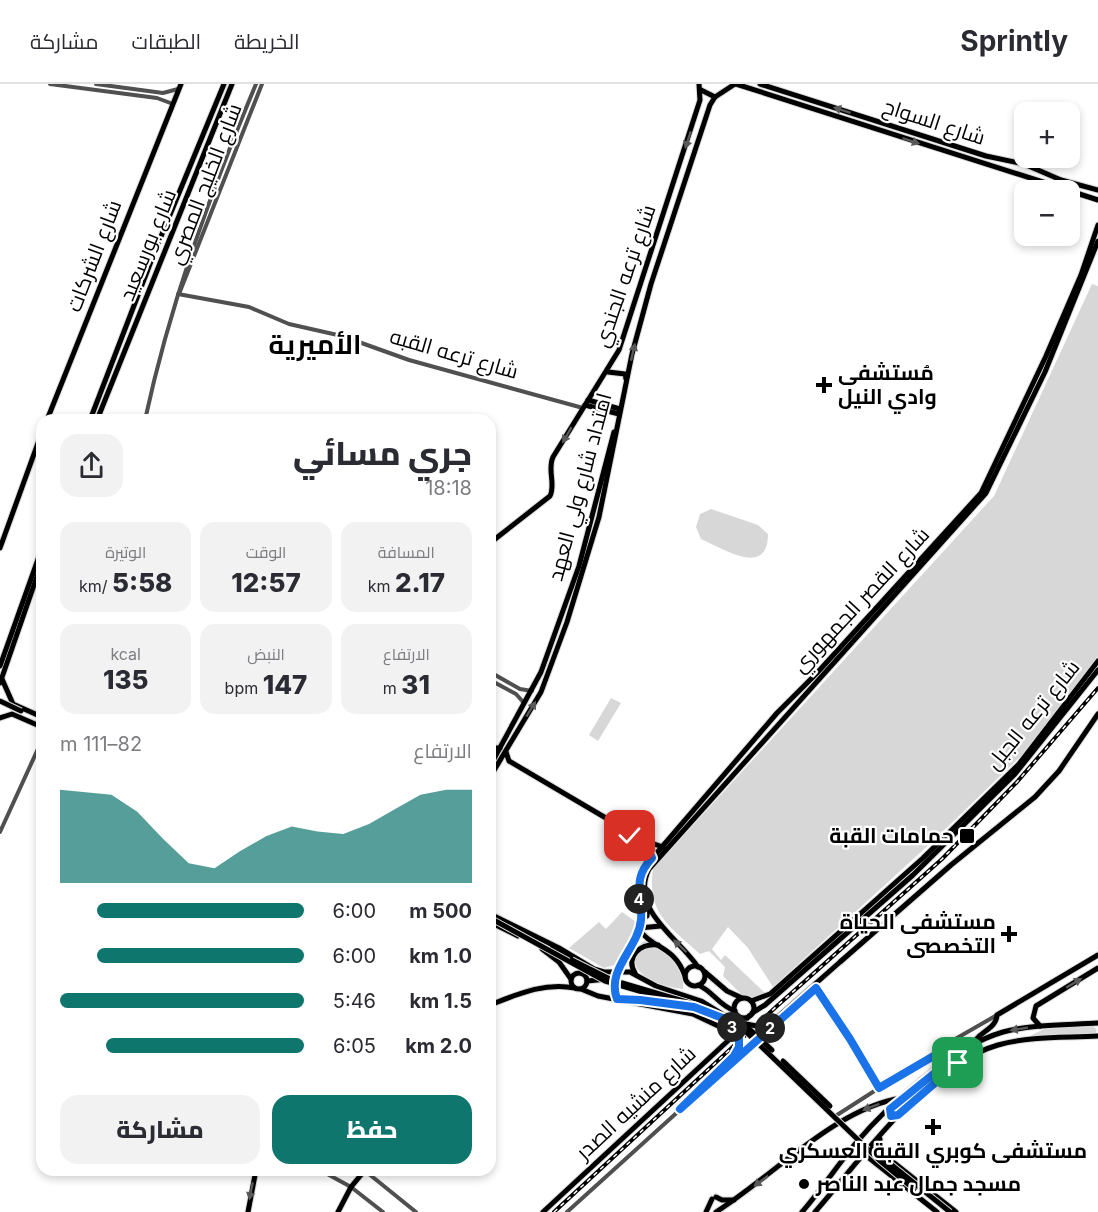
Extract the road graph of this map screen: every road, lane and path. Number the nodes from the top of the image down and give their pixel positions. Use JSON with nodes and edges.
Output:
{"nodes":[{"id":1,"x":50,"y":84,"type":"edge"},
{"id":2,"x":96,"y":84,"type":"edge"},
{"id":3,"x":224,"y":84,"type":"edge"},
{"id":4,"x":232,"y":84,"type":"edge"},
{"id":5,"x":255,"y":84,"type":"edge"},
{"id":6,"x":262,"y":84,"type":"edge"},
{"id":7,"x":736,"y":84,"type":"edge"},
{"id":8,"x":760,"y":84,"type":"edge"},
{"id":9,"x":180,"y":86,"type":"edge"},
{"id":10,"x":700,"y":87,"type":"edge"},
{"id":11,"x":793,"y":94,"type":"junction"},
{"id":12,"x":715,"y":97,"type":"junction"},
{"id":13,"x":809,"y":99,"type":"junction"},
{"id":14,"x":794,"y":103,"type":"junction"},
{"id":15,"x":173,"y":104,"type":"junction"},
{"id":16,"x":814,"y":109,"type":"junction"},
{"id":17,"x":1005,"y":159,"type":"junction"},
{"id":18,"x":1014,"y":161,"type":"edge"},
{"id":19,"x":1021,"y":168,"type":"edge"},
{"id":20,"x":1033,"y":168,"type":"edge"},
{"id":21,"x":1007,"y":171,"type":"junction"},
{"id":22,"x":676,"y":177,"type":"junction"},
{"id":23,"x":1026,"y":177,"type":"junction"},
{"id":24,"x":686,"y":180,"type":"junction"},
{"id":25,"x":1035,"y":180,"type":"edge"},
{"id":26,"x":1098,"y":190,"type":"edge"},
{"id":27,"x":1080,"y":194,"type":"edge"},
{"id":28,"x":1096,"y":199,"type":"edge"},
{"id":29,"x":1098,"y":205,"type":"edge"},
{"id":30,"x":1098,"y":225,"type":"edge"},
{"id":31,"x":1098,"y":241,"type":"edge"},
{"id":32,"x":178,"y":294,"type":"junction"},
{"id":33,"x":608,"y":372,"type":"junction"},
{"id":34,"x":627,"y":375,"type":"junction"},
{"id":35,"x":102,"y":386,"type":"junction"},
{"id":36,"x":110,"y":387,"type":"junction"},
{"id":37,"x":99,"y":395,"type":"junction"},
{"id":38,"x":107,"y":396,"type":"junction"},
{"id":39,"x":585,"y":404,"type":"junction"},
{"id":40,"x":620,"y":411,"type":"junction"},
{"id":41,"x":49,"y":414,"type":"edge"},
{"id":42,"x":92,"y":414,"type":"edge"},
{"id":43,"x":100,"y":414,"type":"edge"},
{"id":44,"x":147,"y":414,"type":"edge"},
{"id":45,"x":36,"y":449,"type":"edge"},
{"id":46,"x":952,"y":528,"type":"junction"},
{"id":47,"x":496,"y":538,"type":"edge"},
{"id":48,"x":0,"y":548,"type":"edge"},
{"id":49,"x":36,"y":565,"type":"edge"},
{"id":50,"x":581,"y":566,"type":"junction"},
{"id":51,"x":36,"y":579,"type":"edge"},
{"id":52,"x":834,"y":659,"type":"junction"},
{"id":53,"x":1097,"y":665,"type":"edge"},
{"id":54,"x":0,"y":666,"type":"edge"},
{"id":55,"x":496,"y":675,"type":"edge"},
{"id":56,"x":1,"y":681,"type":"edge"},
{"id":57,"x":496,"y":683,"type":"edge"},
{"id":58,"x":533,"y":691,"type":"junction"},
{"id":59,"x":0,"y":703,"type":"edge"},
{"id":60,"x":525,"y":705,"type":"junction"},
{"id":61,"x":15,"y":706,"type":"junction"},
{"id":62,"x":784,"y":706,"type":"junction"},
{"id":63,"x":794,"y":707,"type":"junction"},
{"id":64,"x":10,"y":714,"type":"junction"},
{"id":65,"x":1098,"y":714,"type":"edge"},
{"id":66,"x":36,"y":716,"type":"edge"},
{"id":67,"x":775,"y":716,"type":"junction"},
{"id":68,"x":36,"y":717,"type":"edge"},
{"id":69,"x":0,"y":718,"type":"edge"},
{"id":70,"x":36,"y":718,"type":"edge"},
{"id":71,"x":783,"y":719,"type":"junction"},
{"id":72,"x":496,"y":749,"type":"edge"},
{"id":73,"x":503,"y":750,"type":"junction"},
{"id":74,"x":36,"y":753,"type":"edge"},
{"id":75,"x":496,"y":754,"type":"edge"},
{"id":76,"x":498,"y":765,"type":"junction"},
{"id":77,"x":496,"y":768,"type":"edge"},
{"id":78,"x":0,"y":832,"type":"edge"},
{"id":79,"x":663,"y":847,"type":"junction"},
{"id":80,"x":652,"y":858,"type":"junction"},
{"id":81,"x":648,"y":903,"type":"junction"},
{"id":82,"x":641,"y":908,"type":"junction"},
{"id":83,"x":496,"y":921,"type":"edge"},
{"id":84,"x":496,"y":921,"type":"edge"},
{"id":85,"x":496,"y":922,"type":"edge"},
{"id":86,"x":661,"y":926,"type":"junction"},
{"id":87,"x":639,"y":928,"type":"junction"},
{"id":88,"x":541,"y":940,"type":"junction"},
{"id":89,"x":664,"y":947,"type":"junction"},
{"id":90,"x":1098,"y":955,"type":"edge"},
{"id":91,"x":698,"y":967,"type":"junction"},
{"id":92,"x":1098,"y":968,"type":"edge"},
{"id":93,"x":618,"y":971,"type":"junction"},
{"id":94,"x":704,"y":972,"type":"junction"},
{"id":95,"x":638,"y":976,"type":"junction"},
{"id":96,"x":686,"y":976,"type":"junction"},
{"id":97,"x":792,"y":977,"type":"junction"},
{"id":98,"x":571,"y":979,"type":"junction"},
{"id":99,"x":587,"y":981,"type":"junction"},
{"id":100,"x":698,"y":985,"type":"junction"},
{"id":101,"x":555,"y":986,"type":"junction"},
{"id":102,"x":578,"y":988,"type":"junction"},
{"id":103,"x":742,"y":998,"type":"junction"},
{"id":104,"x":617,"y":999,"type":"junction"},
{"id":105,"x":750,"y":1000,"type":"junction"},
{"id":106,"x":626,"y":1001,"type":"junction"},
{"id":107,"x":496,"y":1003,"type":"edge"},
{"id":108,"x":694,"y":1007,"type":"junction"},
{"id":109,"x":737,"y":1014,"type":"junction"},
{"id":110,"x":751,"y":1014,"type":"junction"},
{"id":111,"x":997,"y":1015,"type":"junction"},
{"id":112,"x":723,"y":1017,"type":"junction"},
{"id":113,"x":743,"y":1023,"type":"junction"},
{"id":114,"x":1098,"y":1023,"type":"edge"},
{"id":115,"x":1041,"y":1027,"type":"junction"},
{"id":116,"x":728,"y":1030,"type":"junction"},
{"id":117,"x":735,"y":1034,"type":"junction"},
{"id":118,"x":1098,"y":1036,"type":"edge"},
{"id":119,"x":973,"y":1045,"type":"junction"},
{"id":120,"x":957,"y":1055,"type":"junction"},
{"id":121,"x":903,"y":1072,"type":"junction"},
{"id":122,"x":879,"y":1088,"type":"junction"},
{"id":123,"x":903,"y":1098,"type":"junction"},
{"id":124,"x":680,"y":1109,"type":"junction"},
{"id":125,"x":890,"y":1109,"type":"junction"},
{"id":126,"x":837,"y":1115,"type":"dead end"},
{"id":127,"x":898,"y":1115,"type":"junction"},
{"id":128,"x":881,"y":1137,"type":"junction"},
{"id":129,"x":854,"y":1146,"type":"junction"},
{"id":130,"x":866,"y":1155,"type":"junction"},
{"id":131,"x":889,"y":1159,"type":"junction"},
{"id":132,"x":876,"y":1163,"type":"junction"},
{"id":133,"x":857,"y":1165,"type":"junction"},
{"id":134,"x":882,"y":1168,"type":"junction"},
{"id":135,"x":255,"y":1176,"type":"edge"},
{"id":136,"x":331,"y":1176,"type":"edge"},
{"id":137,"x":360,"y":1176,"type":"edge"},
{"id":138,"x":372,"y":1176,"type":"edge"},
{"id":139,"x":351,"y":1187,"type":"junction"},
{"id":140,"x":936,"y":1196,"type":"junction"},
{"id":141,"x":736,"y":1200,"type":"junction"},
{"id":142,"x":930,"y":1202,"type":"junction"},
{"id":143,"x":803,"y":1211,"type":"edge"},
{"id":144,"x":248,"y":1212,"type":"edge"},
{"id":145,"x":338,"y":1212,"type":"edge"},
{"id":146,"x":383,"y":1212,"type":"edge"},
{"id":147,"x":416,"y":1212,"type":"edge"},
{"id":148,"x":543,"y":1212,"type":"edge"},
{"id":149,"x":567,"y":1212,"type":"edge"},
{"id":150,"x":706,"y":1212,"type":"edge"},
{"id":151,"x":716,"y":1212,"type":"edge"},
{"id":152,"x":815,"y":1212,"type":"edge"},
{"id":153,"x":937,"y":1212,"type":"edge"},
{"id":154,"x":942,"y":1212,"type":"edge"},
{"id":155,"x":950,"y":1212,"type":"edge"},
{"id":156,"x":956,"y":1212,"type":"edge"}],
"edges":[{"from":1,"to":15,"type":"street"},
{"from":2,"to":9,"type":"street"},
{"from":3,"to":35,"type":"main road","name":"شارع بورسعيد"},
{"from":4,"to":36,"type":"main road","name":"شارع بورسعيد"},
{"from":5,"to":32,"type":"street","name":"شارع الخليج المصري"},
{"from":6,"to":32,"type":"street","name":"شارع الخليج المصري"},
{"from":7,"to":12,"type":"main road"},
{"from":7,"to":14,"type":"main road","name":"شارع السواح"},
{"from":8,"to":11,"type":"main road","name":"شارع السواح"},
{"from":9,"to":15,"type":"main road","name":"شارع الشركات"},
{"from":10,"to":12,"type":"main road"},
{"from":10,"to":22,"type":"main road","name":"شارع ترعه الجندي","one_way":true},
{"from":11,"to":13,"type":"main road","name":"شارع السواح"},
{"from":11,"to":14,"type":"main road"},
{"from":12,"to":24,"type":"main road","name":"شارع ترعه الجندي"},
{"from":13,"to":16,"type":"main road"},
{"from":17,"to":13,"type":"main road","name":"شارع السواح","one_way":true},
{"from":14,"to":16,"type":"main road","name":"شارع السواح"},
{"from":15,"to":41,"type":"main road","name":"شارع الشركات"},
{"from":16,"to":21,"type":"main road","name":"شارع السواح","one_way":true},
{"from":17,"to":18,"type":"main road","name":"شارع السواح"},
{"from":17,"to":21,"type":"main road"},
{"from":19,"to":23,"type":"main road"},
{"from":20,"to":26,"type":"main road","name":"شارع السواح"},
{"from":21,"to":23,"type":"main road","name":"شارع السواح"},
{"from":22,"to":24,"type":"main road"},
{"from":22,"to":33,"type":"main road","name":"شارع ترعه الجندي"},
{"from":23,"to":25,"type":"main road","name":"شارع السواح"},
{"from":34,"to":24,"type":"main road","name":"شارع ترعه الجندي","one_way":true},
{"from":27,"to":28,"type":"main road","name":"شارع السواح"},
{"from":28,"to":29,"type":"main road"},
{"from":30,"to":46,"type":"main road","name":"شارع القصر الجمهوري"},
{"from":31,"to":46,"type":"main road","name":"شارع القصر الجمهوري"},
{"from":32,"to":39,"type":"street","name":"شارع ترعه القبه"},
{"from":32,"to":44,"type":"street","name":"شارع الخليج المصري"},
{"from":33,"to":34,"type":"main road","name":"امتداد شارع ولي العهد"},
{"from":33,"to":39,"type":"main road","name":"شارع ترعه الجندي"},
{"from":34,"to":40,"type":"main road","name":"شارع ترعه الجندي"},
{"from":35,"to":36,"type":"main road"},
{"from":35,"to":37,"type":"main road","name":"شارع بورسعيد"},
{"from":36,"to":38,"type":"main road","name":"شارع بورسعيد"},
{"from":37,"to":38,"type":"main road"},
{"from":37,"to":42,"type":"main road","name":"شارع بورسعيد"},
{"from":38,"to":43,"type":"main road","name":"شارع بورسعيد"},
{"from":39,"to":40,"type":"main road","name":"شارع ترعه القبه"},
{"from":39,"to":47,"type":"main road","name":"شارع ترعه الجندي","one_way":true},
{"from":40,"to":50,"type":"main road","name":"امتداد شارع ولي العهد"},
{"from":45,"to":48,"type":"main road"},
{"from":46,"to":52,"type":"main road","name":"شارع القصر الجمهوري"},
{"from":49,"to":54,"type":"main road"},
{"from":50,"to":58,"type":"main road","name":"امتداد شارع ولي العهد"},
{"from":73,"to":50,"type":"main road","name":"امتداد شارع ولي العهد","one_way":true},
{"from":51,"to":56,"type":"main road"},
{"from":52,"to":62,"type":"main road","name":"شارع القصر الجمهوري"},
{"from":52,"to":63,"type":"main road","name":"شارع القصر الجمهوري"},
{"from":53,"to":97,"type":"main road","name":"شارع ترعه الجبل"},
{"from":55,"to":58,"type":"street"},
{"from":56,"to":61,"type":"main road"},
{"from":57,"to":60,"type":"street"},
{"from":58,"to":60,"type":"main road","name":"امتداد شارع ولي العهد"},
{"from":59,"to":68,"type":"main road","bridge":true},
{"from":60,"to":73,"type":"main road","name":"امتداد شارع ولي العهد"},
{"from":61,"to":64,"type":"main road"},
{"from":61,"to":66,"type":"main road"},
{"from":62,"to":63,"type":"main road"},
{"from":62,"to":67,"type":"main road","name":"شارع القصر الجمهوري"},
{"from":63,"to":71,"type":"main road","name":"شارع القصر الجمهوري"},
{"from":64,"to":69,"type":"main road"},
{"from":64,"to":70,"type":"main road"},
{"from":65,"to":113,"type":"main road","bridge":true},
{"from":67,"to":71,"type":"main road"},
{"from":67,"to":79,"type":"main road","name":"شارع القصر الجمهوري"},
{"from":71,"to":81,"type":"main road","name":"شارع القصر الجمهوري"},
{"from":72,"to":73,"type":"main road"},
{"from":73,"to":75,"type":"main road"},
{"from":73,"to":76,"type":"main road"},
{"from":73,"to":79,"type":"main road"},
{"from":74,"to":78,"type":"street"},
{"from":76,"to":77,"type":"main road"},
{"from":76,"to":80,"type":"main road"},
{"from":79,"to":80,"type":"main road","name":"شارع القصر الجمهوري"},
{"from":80,"to":82,"type":"main road","name":"شارع القصر الجمهوري"},
{"from":81,"to":82,"type":"main road"},
{"from":81,"to":86,"type":"main road","name":"شارع القصر الجمهوري"},
{"from":82,"to":87,"type":"main road","name":"شارع القصر الجمهوري"},
{"from":83,"to":88,"type":"main road"},
{"from":84,"to":108,"type":"main road","bridge":true},
{"from":85,"to":98,"type":"main road"},
{"from":86,"to":87,"type":"main road"},
{"from":91,"to":86,"type":"main road","name":"شارع القصر الجمهوري","one_way":true},
{"from":87,"to":89,"type":"main road"},
{"from":87,"to":93,"type":"main road","name":"شارع القصر الجمهوري"},
{"from":88,"to":93,"type":"main road"},
{"from":88,"to":112,"type":"main road","bridge":true},
{"from":89,"to":95,"type":"main road"},
{"from":89,"to":96,"type":"main road"},
{"from":90,"to":111,"type":"main road"},
{"from":91,"to":94,"type":"main road"},
{"from":91,"to":96,"type":"main road"},
{"from":115,"to":92,"type":"main road","one_way":true},
{"from":93,"to":95,"type":"main road"},
{"from":93,"to":99,"type":"main road"},
{"from":93,"to":104,"type":"main road","name":"شارع القصر الجمهوري"},
{"from":94,"to":100,"type":"main road"},
{"from":94,"to":103,"type":"main road"},
{"from":95,"to":112,"type":"main road"},
{"from":96,"to":100,"type":"main road"},
{"from":97,"to":105,"type":"main road","name":"شارع ترعه الجبل"},
{"from":97,"to":110,"type":"main road","name":"شارع ترعه الجبل"},
{"from":98,"to":99,"type":"main road"},
{"from":98,"to":101,"type":"main road"},
{"from":98,"to":102,"type":"main road"},
{"from":99,"to":102,"type":"main road"},
{"from":100,"to":109,"type":"main road"},
{"from":101,"to":102,"type":"main road"},
{"from":101,"to":107,"type":"main road"},
{"from":102,"to":104,"type":"main road"},
{"from":103,"to":105,"type":"main road"},
{"from":103,"to":109,"type":"main road"},
{"from":104,"to":106,"type":"main road"},
{"from":105,"to":110,"type":"main road"},
{"from":106,"to":108,"type":"main road","bridge":true},
{"from":106,"to":116,"type":"main road"},
{"from":108,"to":112,"type":"main road","bridge":true},
{"from":109,"to":110,"type":"main road"},
{"from":109,"to":116,"type":"main road"},
{"from":110,"to":117,"type":"main road","name":"شارع منشيه الصدر"},
{"from":111,"to":119,"type":"main road"},
{"from":111,"to":121,"type":"street"},
{"from":112,"to":113,"type":"main road","bridge":true},
{"from":112,"to":124,"type":"main road","bridge":true},
{"from":112,"to":142,"type":"main road","bridge":true},
{"from":113,"to":155,"type":"main road","bridge":true},
{"from":114,"to":115,"type":"main road"},
{"from":115,"to":119,"type":"main road","one_way":true},
{"from":116,"to":117,"type":"main road"},
{"from":117,"to":148,"type":"main road","name":"شارع منشيه الصدر"},
{"from":118,"to":127,"type":"main road"},
{"from":119,"to":120,"type":"main road"},
{"from":120,"to":121,"type":"main road"},
{"from":120,"to":123,"type":"main road"},
{"from":121,"to":122,"type":"street"},
{"from":122,"to":124,"type":"street"},
{"from":122,"to":126,"type":"street"},
{"from":123,"to":125,"type":"main road"},
{"from":123,"to":141,"type":"main road","one_way":true},
{"from":124,"to":149,"type":"street"},
{"from":125,"to":127,"type":"main road"},
{"from":125,"to":129,"type":"main road"},
{"from":127,"to":128,"type":"main road"},
{"from":128,"to":130,"type":"main road"},
{"from":128,"to":131,"type":"main road"},
{"from":129,"to":130,"type":"main road"},
{"from":129,"to":143,"type":"main road"},
{"from":130,"to":132,"type":"main road"},
{"from":130,"to":133,"type":"main road"},
{"from":131,"to":134,"type":"main road"},
{"from":131,"to":140,"type":"main road"},
{"from":132,"to":133,"type":"main road"},
{"from":132,"to":134,"type":"main road"},
{"from":133,"to":152,"type":"main road"},
{"from":134,"to":153,"type":"main road"},
{"from":135,"to":144,"type":"main road","one_way":true},
{"from":136,"to":139,"type":"street"},
{"from":137,"to":139,"type":"main road"},
{"from":138,"to":147,"type":"street"},
{"from":139,"to":145,"type":"main road"},
{"from":139,"to":146,"type":"street"},
{"from":140,"to":142,"type":"main road"},
{"from":140,"to":156,"type":"main road"},
{"from":141,"to":150,"type":"main road"},
{"from":141,"to":151,"type":"main road"},
{"from":142,"to":154,"type":"main road"}]}
